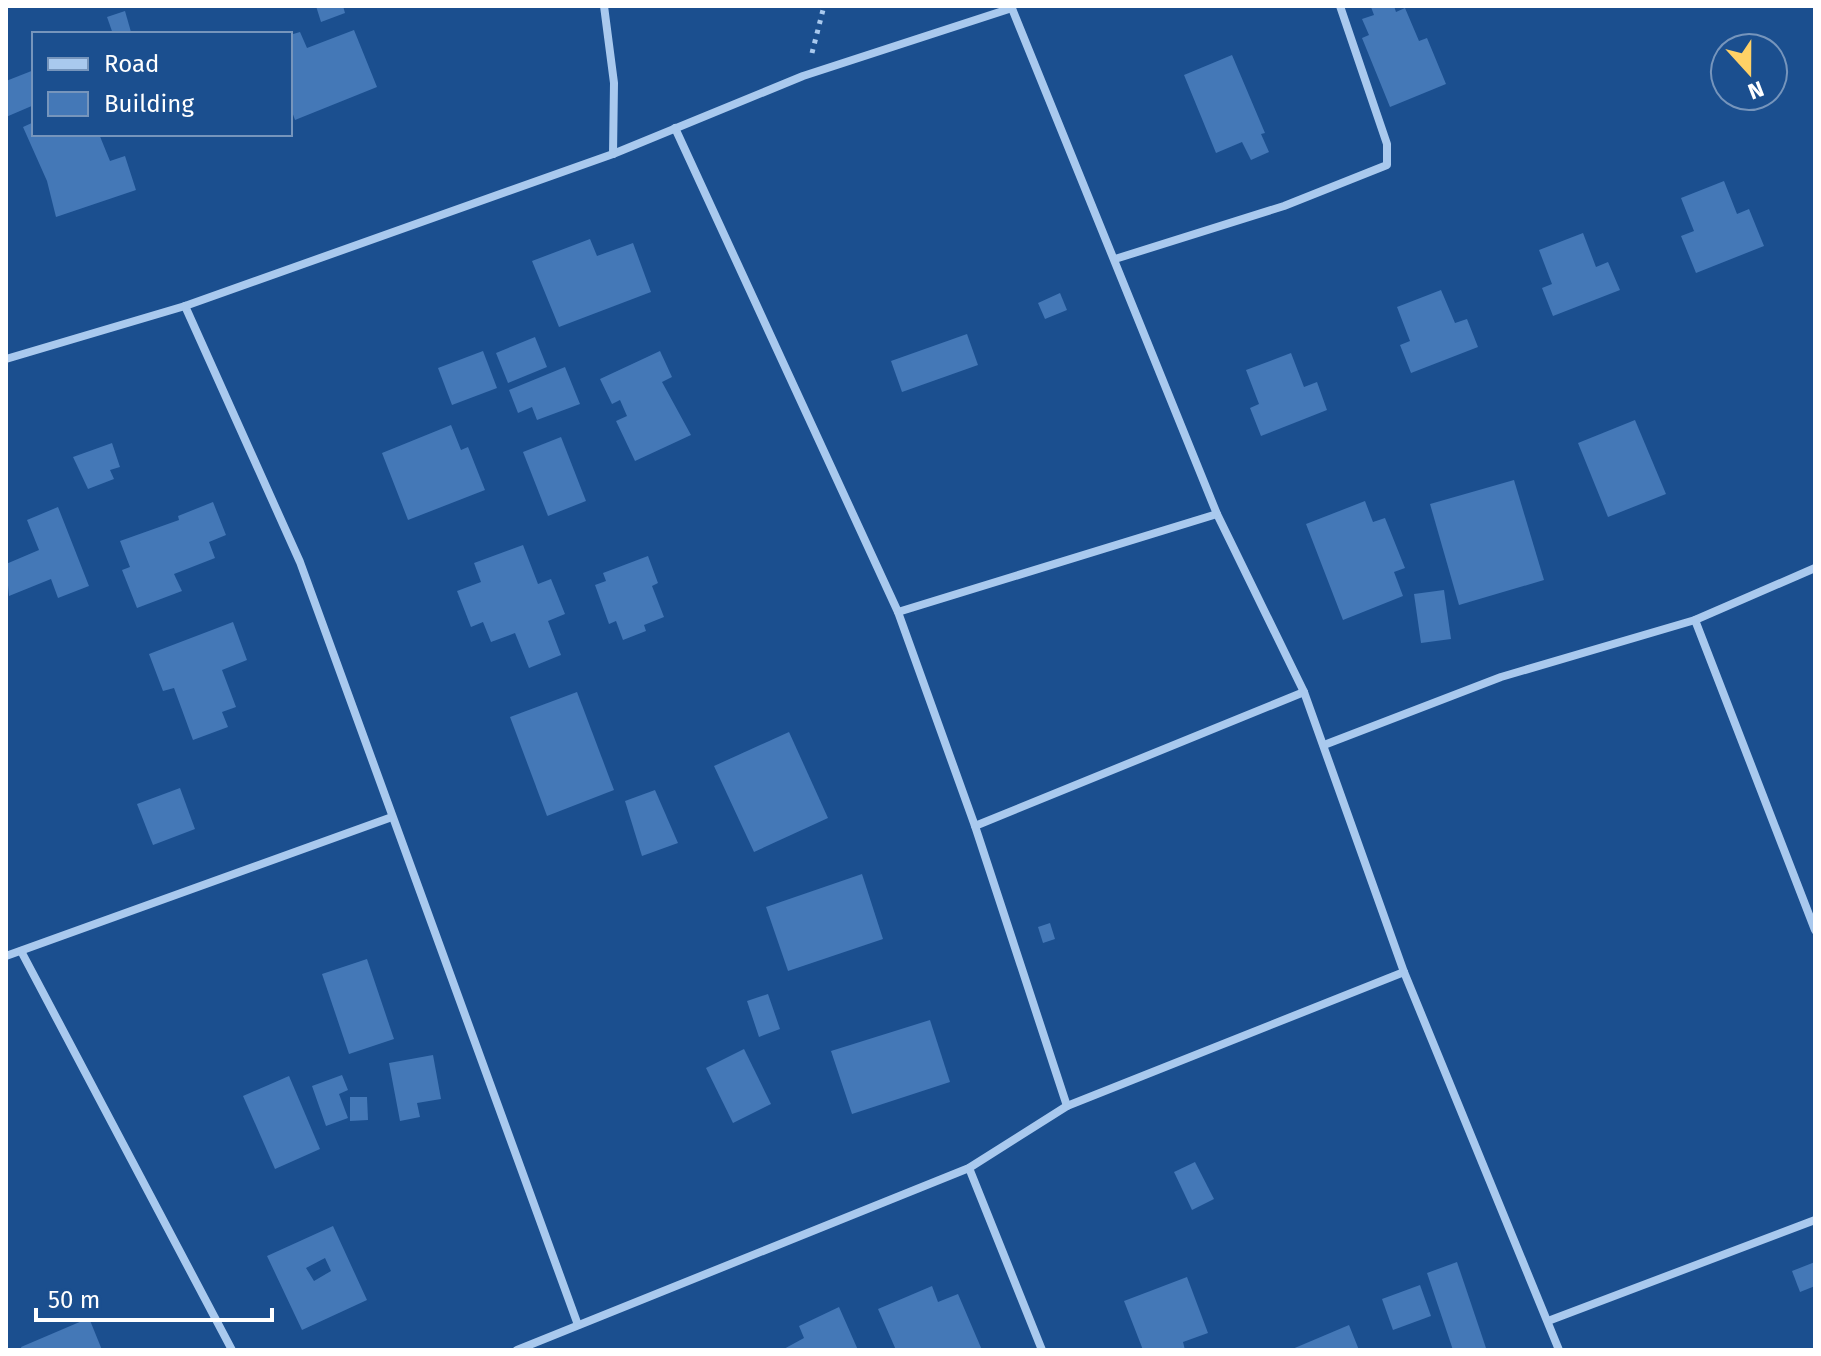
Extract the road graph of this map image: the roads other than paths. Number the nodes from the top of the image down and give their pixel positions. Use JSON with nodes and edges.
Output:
{"nodes":[{"id":1,"x":604,"y":6,"type":"edge"},
{"id":2,"x":1340,"y":6,"type":"edge"},
{"id":3,"x":1012,"y":7,"type":"edge"},
{"id":4,"x":675,"y":128,"type":"junction"},
{"id":5,"x":613,"y":154,"type":"junction"},
{"id":6,"x":1115,"y":259,"type":"junction"},
{"id":7,"x":185,"y":306,"type":"junction"},
{"id":8,"x":6,"y":359,"type":"edge"},
{"id":9,"x":1217,"y":514,"type":"junction"},
{"id":10,"x":1815,"y":568,"type":"edge"},
{"id":11,"x":898,"y":612,"type":"junction"},
{"id":12,"x":1695,"y":620,"type":"junction"},
{"id":13,"x":1304,"y":692,"type":"junction"},
{"id":14,"x":1324,"y":745,"type":"junction"},
{"id":15,"x":392,"y":817,"type":"junction"},
{"id":16,"x":975,"y":826,"type":"junction"},
{"id":17,"x":1815,"y":930,"type":"edge"},
{"id":18,"x":21,"y":951,"type":"junction"},
{"id":19,"x":6,"y":956,"type":"edge"},
{"id":20,"x":1404,"y":972,"type":"junction"},
{"id":21,"x":1067,"y":1106,"type":"junction"},
{"id":22,"x":969,"y":1168,"type":"junction"},
{"id":23,"x":1815,"y":1220,"type":"edge"},
{"id":24,"x":1548,"y":1321,"type":"junction"},
{"id":25,"x":578,"y":1325,"type":"junction"},
{"id":26,"x":232,"y":1350,"type":"edge"},
{"id":27,"x":517,"y":1350,"type":"edge"},
{"id":28,"x":1042,"y":1350,"type":"edge"},
{"id":29,"x":1559,"y":1350,"type":"edge"}],
"edges":[{"from":1,"to":5,"type":"street"},
{"from":2,"to":6,"type":"street"},
{"from":3,"to":4,"type":"street"},
{"from":3,"to":6,"type":"street"},
{"from":4,"to":5,"type":"street"},
{"from":4,"to":11,"type":"street"},
{"from":5,"to":7,"type":"street"},
{"from":6,"to":9,"type":"street"},
{"from":7,"to":8,"type":"street"},
{"from":7,"to":15,"type":"street"},
{"from":9,"to":11,"type":"street"},
{"from":9,"to":13,"type":"street"},
{"from":10,"to":12,"type":"street"},
{"from":11,"to":16,"type":"street"},
{"from":12,"to":14,"type":"street"},
{"from":12,"to":17,"type":"street"},
{"from":13,"to":14,"type":"street"},
{"from":13,"to":16,"type":"street"},
{"from":14,"to":20,"type":"street"},
{"from":15,"to":18,"type":"street"},
{"from":15,"to":25,"type":"street"},
{"from":16,"to":21,"type":"street"},
{"from":18,"to":19,"type":"street"},
{"from":18,"to":26,"type":"street"},
{"from":20,"to":21,"type":"street"},
{"from":20,"to":24,"type":"street"},
{"from":21,"to":22,"type":"street"},
{"from":22,"to":25,"type":"street"},
{"from":22,"to":28,"type":"street"},
{"from":23,"to":24,"type":"street"},
{"from":24,"to":29,"type":"street"},
{"from":25,"to":27,"type":"street"}]}
